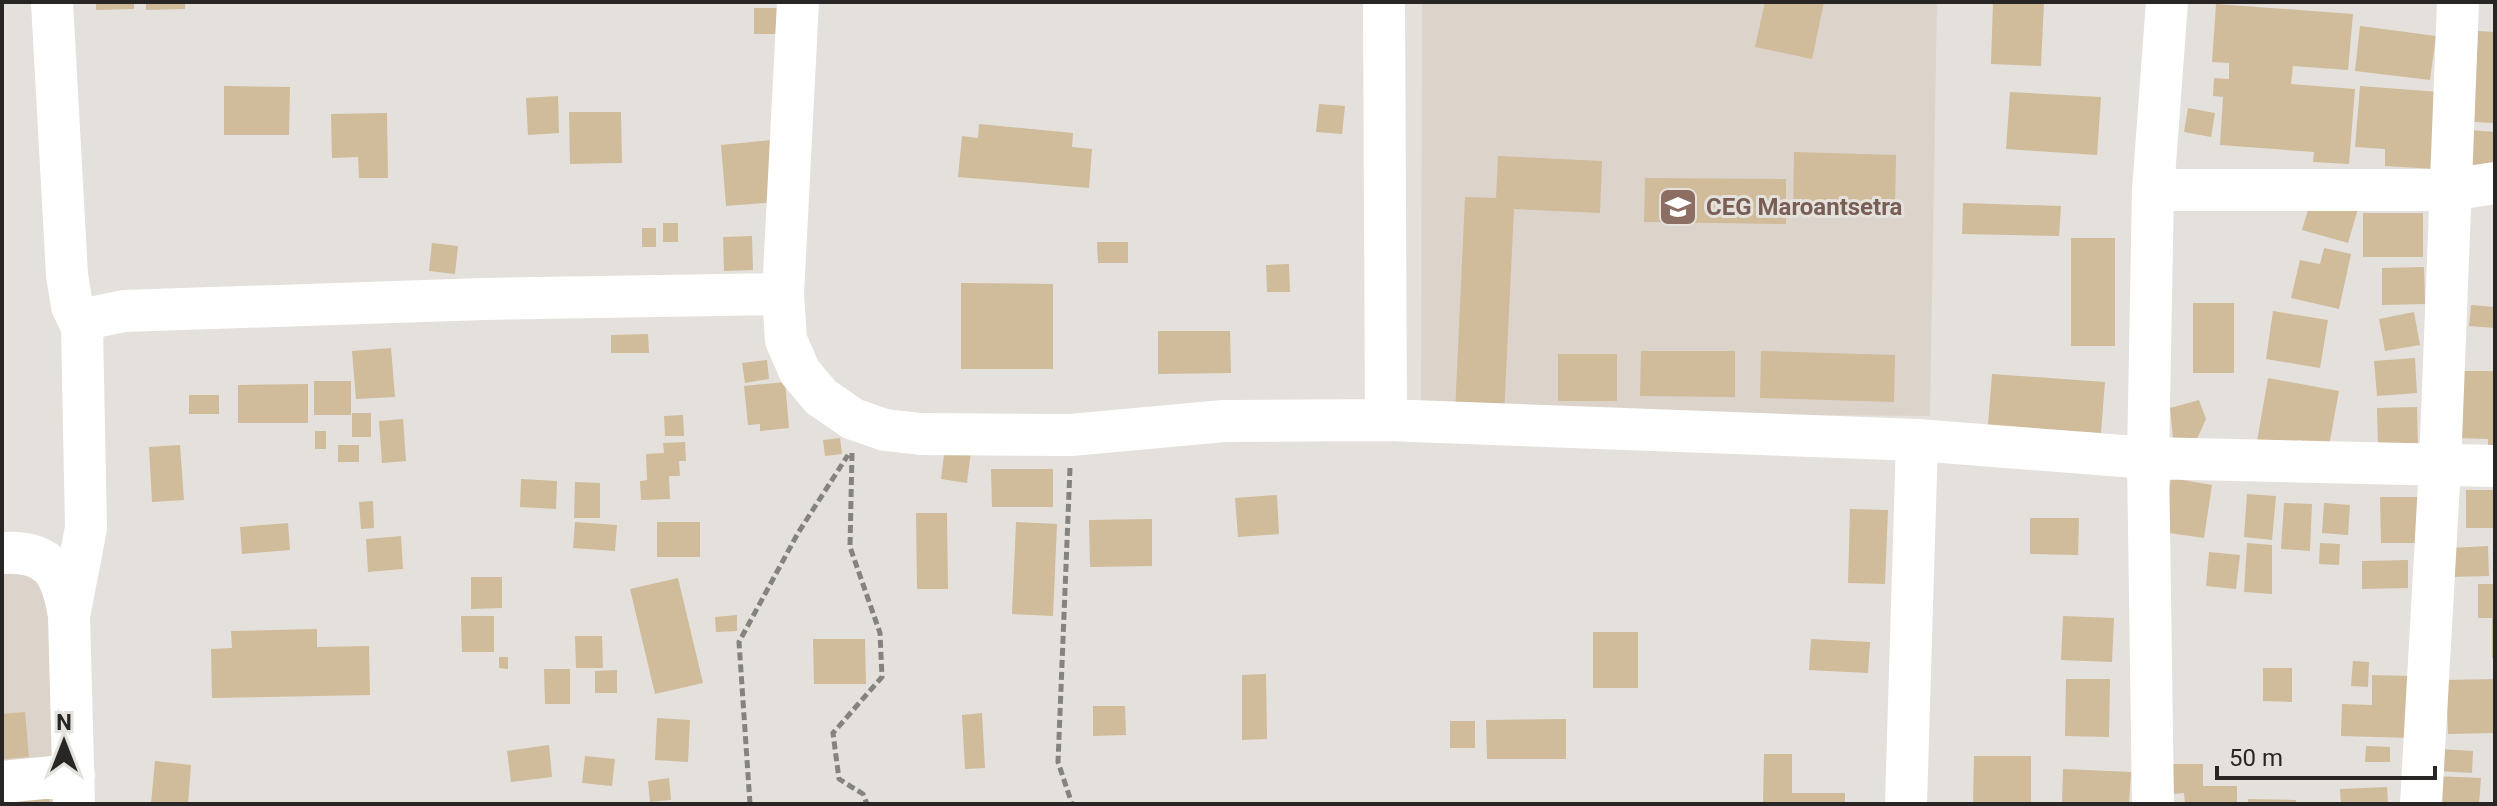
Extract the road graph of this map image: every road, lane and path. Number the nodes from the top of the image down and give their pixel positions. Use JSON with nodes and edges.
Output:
{"nodes":[{"id":1,"x":52,"y":2,"type":"edge"},
{"id":2,"x":798,"y":2,"type":"edge"},
{"id":3,"x":1384,"y":2,"type":"edge"},
{"id":4,"x":2167,"y":2,"type":"edge"},
{"id":5,"x":2458,"y":2,"type":"edge"},
{"id":6,"x":2495,"y":183,"type":"edge"},
{"id":7,"x":2153,"y":190,"type":"junction"},
{"id":8,"x":2449,"y":190,"type":"junction"},
{"id":9,"x":783,"y":294,"type":"junction"},
{"id":10,"x":82,"y":327,"type":"junction"},
{"id":11,"x":1386,"y":420,"type":"junction"},
{"id":12,"x":1071,"y":435,"type":"junction"},
{"id":13,"x":1917,"y":440,"type":"junction"},
{"id":14,"x":2148,"y":458,"type":"junction"},
{"id":15,"x":2440,"y":466,"type":"junction"},
{"id":16,"x":2495,"y":466,"type":"edge"},
{"id":17,"x":2,"y":553,"type":"edge"},
{"id":18,"x":69,"y":616,"type":"junction"},
{"id":19,"x":2,"y":782,"type":"edge"},
{"id":20,"x":74,"y":790,"type":"edge"},
{"id":21,"x":750,"y":804,"type":"edge"},
{"id":22,"x":867,"y":804,"type":"edge"},
{"id":23,"x":1072,"y":804,"type":"edge"},
{"id":24,"x":1906,"y":804,"type":"edge"},
{"id":25,"x":2153,"y":804,"type":"edge"},
{"id":26,"x":2421,"y":804,"type":"edge"}],
"edges":[{"from":1,"to":10,"type":"street"},
{"from":2,"to":9,"type":"street"},
{"from":3,"to":11,"type":"street"},
{"from":4,"to":7,"type":"street"},
{"from":5,"to":8,"type":"street"},
{"from":6,"to":8,"type":"street"},
{"from":7,"to":8,"type":"street"},
{"from":7,"to":14,"type":"street"},
{"from":8,"to":15,"type":"street"},
{"from":9,"to":10,"type":"street"},
{"from":9,"to":12,"type":"street"},
{"from":10,"to":18,"type":"street"},
{"from":11,"to":12,"type":"street"},
{"from":11,"to":13,"type":"street"},
{"from":12,"to":23,"type":"path"},
{"from":13,"to":14,"type":"street"},
{"from":13,"to":24,"type":"street"},
{"from":14,"to":15,"type":"street"},
{"from":14,"to":25,"type":"street"},
{"from":15,"to":16,"type":"street"},
{"from":15,"to":26,"type":"street"},
{"from":17,"to":18,"type":"street"},
{"from":18,"to":20,"type":"street"},
{"from":19,"to":20,"type":"street"},
{"from":21,"to":22,"type":"path"}]}
